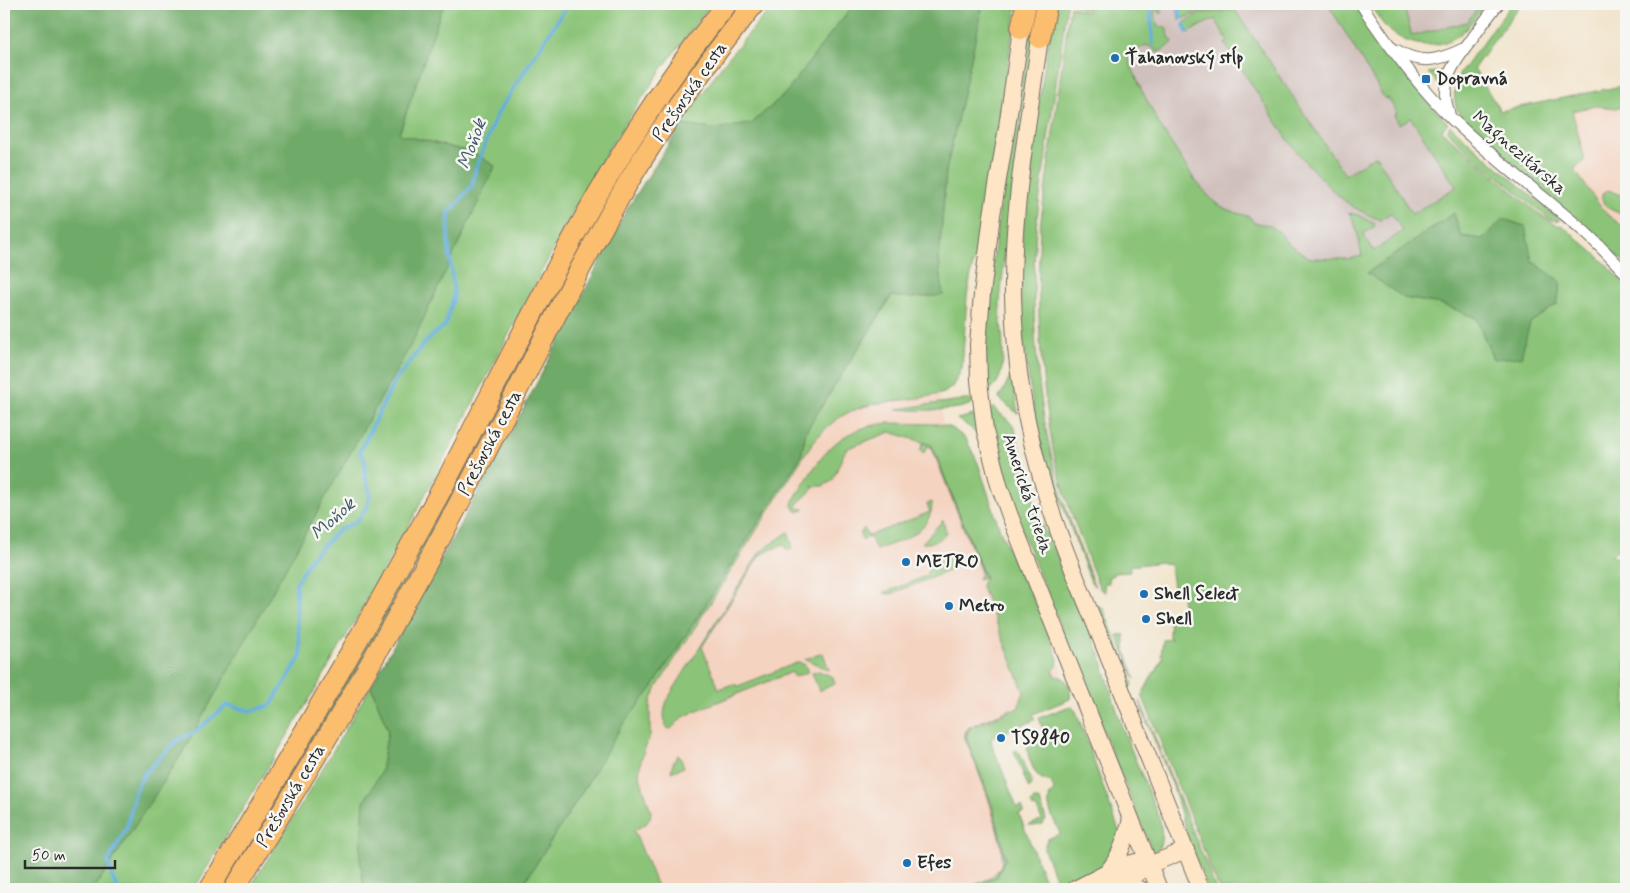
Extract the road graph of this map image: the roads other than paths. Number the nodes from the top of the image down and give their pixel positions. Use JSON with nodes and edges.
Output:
{"nodes":[{"id":1,"x":727,"y":4,"type":"edge"},
{"id":2,"x":754,"y":4,"type":"edge"},
{"id":3,"x":1025,"y":4,"type":"edge"},
{"id":4,"x":1042,"y":4,"type":"edge"},
{"id":5,"x":1048,"y":4,"type":"edge"},
{"id":6,"x":1362,"y":4,"type":"edge"},
{"id":7,"x":1498,"y":4,"type":"edge"},
{"id":8,"x":1022,"y":29,"type":"joint"},
{"id":9,"x":1040,"y":38,"type":"junction"},
{"id":10,"x":1389,"y":46,"type":"junction"},
{"id":11,"x":1465,"y":48,"type":"junction"},
{"id":12,"x":1452,"y":119,"type":"junction"},
{"id":13,"x":1626,"y":274,"type":"edge"},
{"id":14,"x":1131,"y":820,"type":"junction"},
{"id":15,"x":1186,"y":850,"type":"junction"},
{"id":16,"x":1150,"y":865,"type":"junction"},
{"id":17,"x":1113,"y":877,"type":"junction"},
{"id":18,"x":209,"y":889,"type":"edge"},
{"id":19,"x":234,"y":889,"type":"edge"},
{"id":20,"x":1075,"y":889,"type":"edge"},
{"id":21,"x":1099,"y":889,"type":"edge"},
{"id":22,"x":1140,"y":889,"type":"edge"},
{"id":23,"x":1158,"y":889,"type":"edge"},
{"id":24,"x":1201,"y":889,"type":"edge"}],
"edges":[{"from":1,"to":18,"type":"highway","name":"Prešovská cesta"},
{"from":2,"to":19,"type":"highway","name":"Prešovská cesta"},
{"from":3,"to":8,"type":"highway"},
{"from":4,"to":9,"type":"highway"},
{"from":5,"to":9,"type":"highway"},
{"from":6,"to":10,"type":"street","name":"Magnezitárska"},
{"from":7,"to":11,"type":"street"},
{"from":8,"to":14,"type":"street","name":"Americká trieda"},
{"from":9,"to":15,"type":"street","name":"Americká trieda"},
{"from":10,"to":11,"type":"street"},
{"from":10,"to":12,"type":"street","name":"Magnezitárska"},
{"from":11,"to":12,"type":"street"},
{"from":12,"to":13,"type":"street","name":"Magnezitárska"},
{"from":14,"to":16,"type":"street","name":"Americká trieda"},
{"from":14,"to":17,"type":"street"},
{"from":15,"to":16,"type":"street"},
{"from":15,"to":24,"type":"street","name":"Americká trieda"},
{"from":16,"to":17,"type":"street"},
{"from":16,"to":23,"type":"street","name":"Americká trieda"},
{"from":17,"to":20,"type":"street"},
{"from":17,"to":21,"type":"street"},
{"from":17,"to":22,"type":"street"}]}
